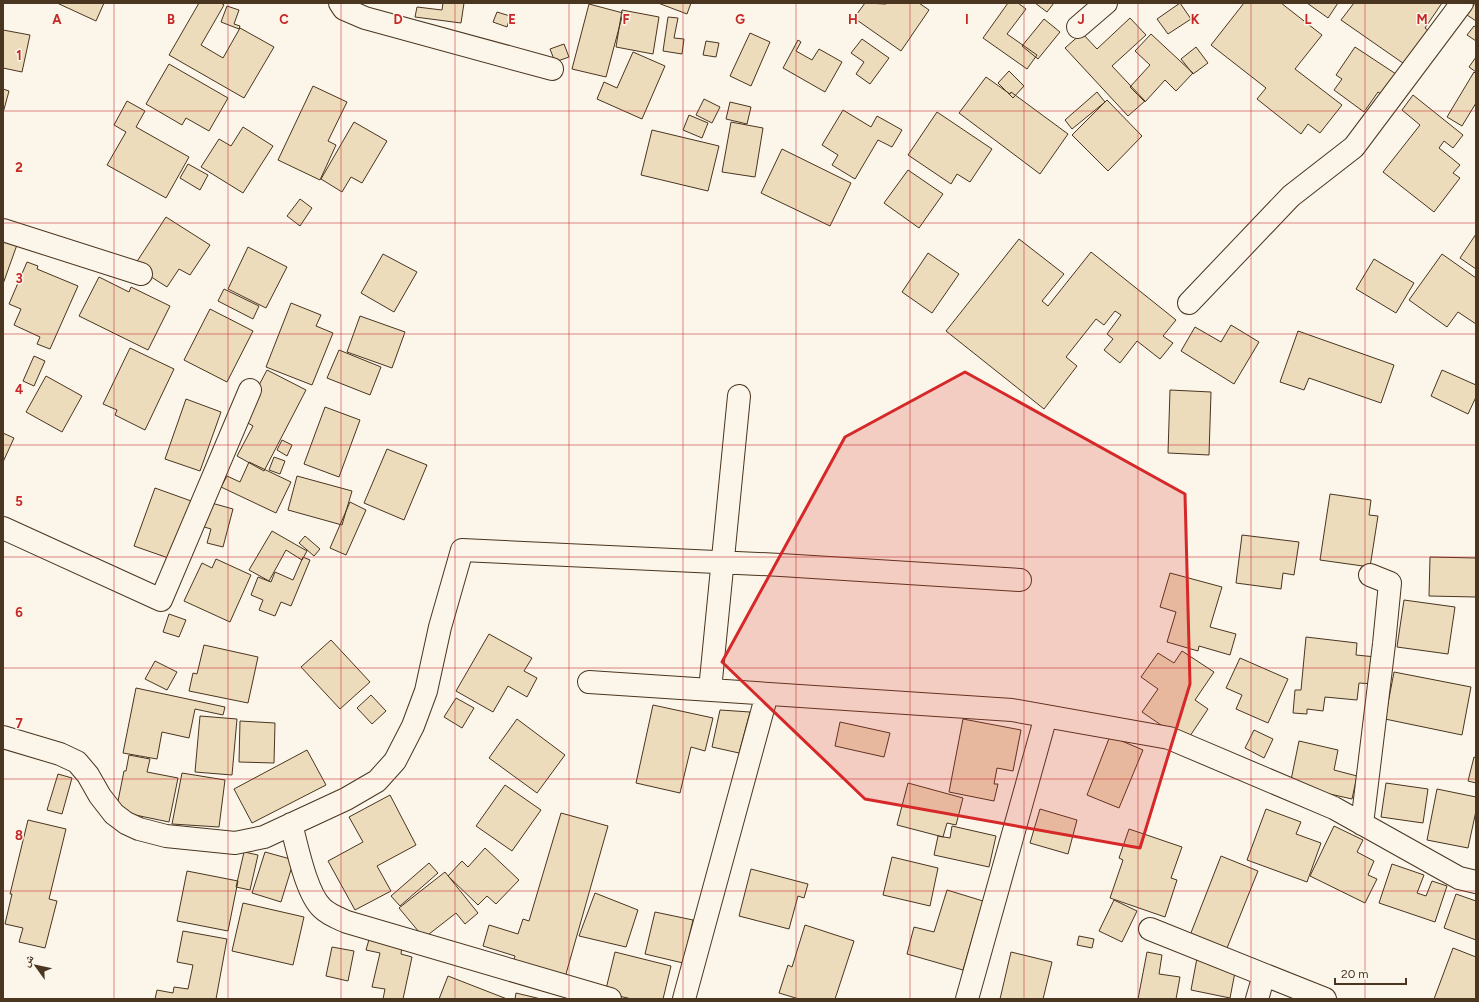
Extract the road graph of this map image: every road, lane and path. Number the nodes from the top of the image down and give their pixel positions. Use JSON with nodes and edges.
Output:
{"nodes":[{"id":1,"x":340,"y":3,"type":"edge"},
{"id":2,"x":1106,"y":3,"type":"edge"},
{"id":3,"x":1462,"y":3,"type":"edge"},
{"id":4,"x":1078,"y":27,"type":"dead end"},
{"id":5,"x":552,"y":69,"type":"dead end"},
{"id":6,"x":3,"y":230,"type":"edge"},
{"id":7,"x":141,"y":274,"type":"dead end"},
{"id":8,"x":1189,"y":303,"type":"dead end"},
{"id":9,"x":250,"y":390,"type":"dead end"},
{"id":10,"x":739,"y":396,"type":"dead end"},
{"id":11,"x":3,"y":528,"type":"edge"},
{"id":12,"x":723,"y":562,"type":"junction"},
{"id":13,"x":1370,"y":575,"type":"dead end"},
{"id":14,"x":1020,"y":580,"type":"dead end"},
{"id":15,"x":589,"y":682,"type":"dead end"},
{"id":16,"x":710,"y":690,"type":"junction"},
{"id":17,"x":767,"y":694,"type":"junction"},
{"id":18,"x":1046,"y":716,"type":"junction"},
{"id":19,"x":3,"y":737,"type":"edge"},
{"id":20,"x":291,"y":824,"type":"junction"},
{"id":21,"x":1362,"y":824,"type":"junction"},
{"id":22,"x":1476,"y":882,"type":"edge"},
{"id":23,"x":1150,"y":929,"type":"dead end"},
{"id":24,"x":1264,"y":975,"type":"junction"},
{"id":25,"x":610,"y":999,"type":"edge"},
{"id":26,"x":684,"y":999,"type":"edge"},
{"id":27,"x":966,"y":999,"type":"edge"},
{"id":28,"x":1257,"y":999,"type":"edge"},
{"id":29,"x":1325,"y":999,"type":"edge"}],
"edges":[{"from":1,"to":5,"type":"street"},
{"from":2,"to":4,"type":"street"},
{"from":3,"to":8,"type":"street"},
{"from":6,"to":7,"type":"street"},
{"from":9,"to":11,"type":"street"},
{"from":10,"to":12,"type":"street"},
{"from":12,"to":14,"type":"street"},
{"from":12,"to":16,"type":"street"},
{"from":12,"to":20,"type":"street"},
{"from":13,"to":21,"type":"street"},
{"from":15,"to":16,"type":"street"},
{"from":16,"to":17,"type":"street"},
{"from":17,"to":18,"type":"street"},
{"from":17,"to":26,"type":"street"},
{"from":18,"to":21,"type":"street"},
{"from":18,"to":27,"type":"street"},
{"from":19,"to":20,"type":"street"},
{"from":20,"to":25,"type":"street"},
{"from":21,"to":22,"type":"street"},
{"from":23,"to":24,"type":"street"},
{"from":24,"to":28,"type":"street"},
{"from":24,"to":29,"type":"street"}]}
